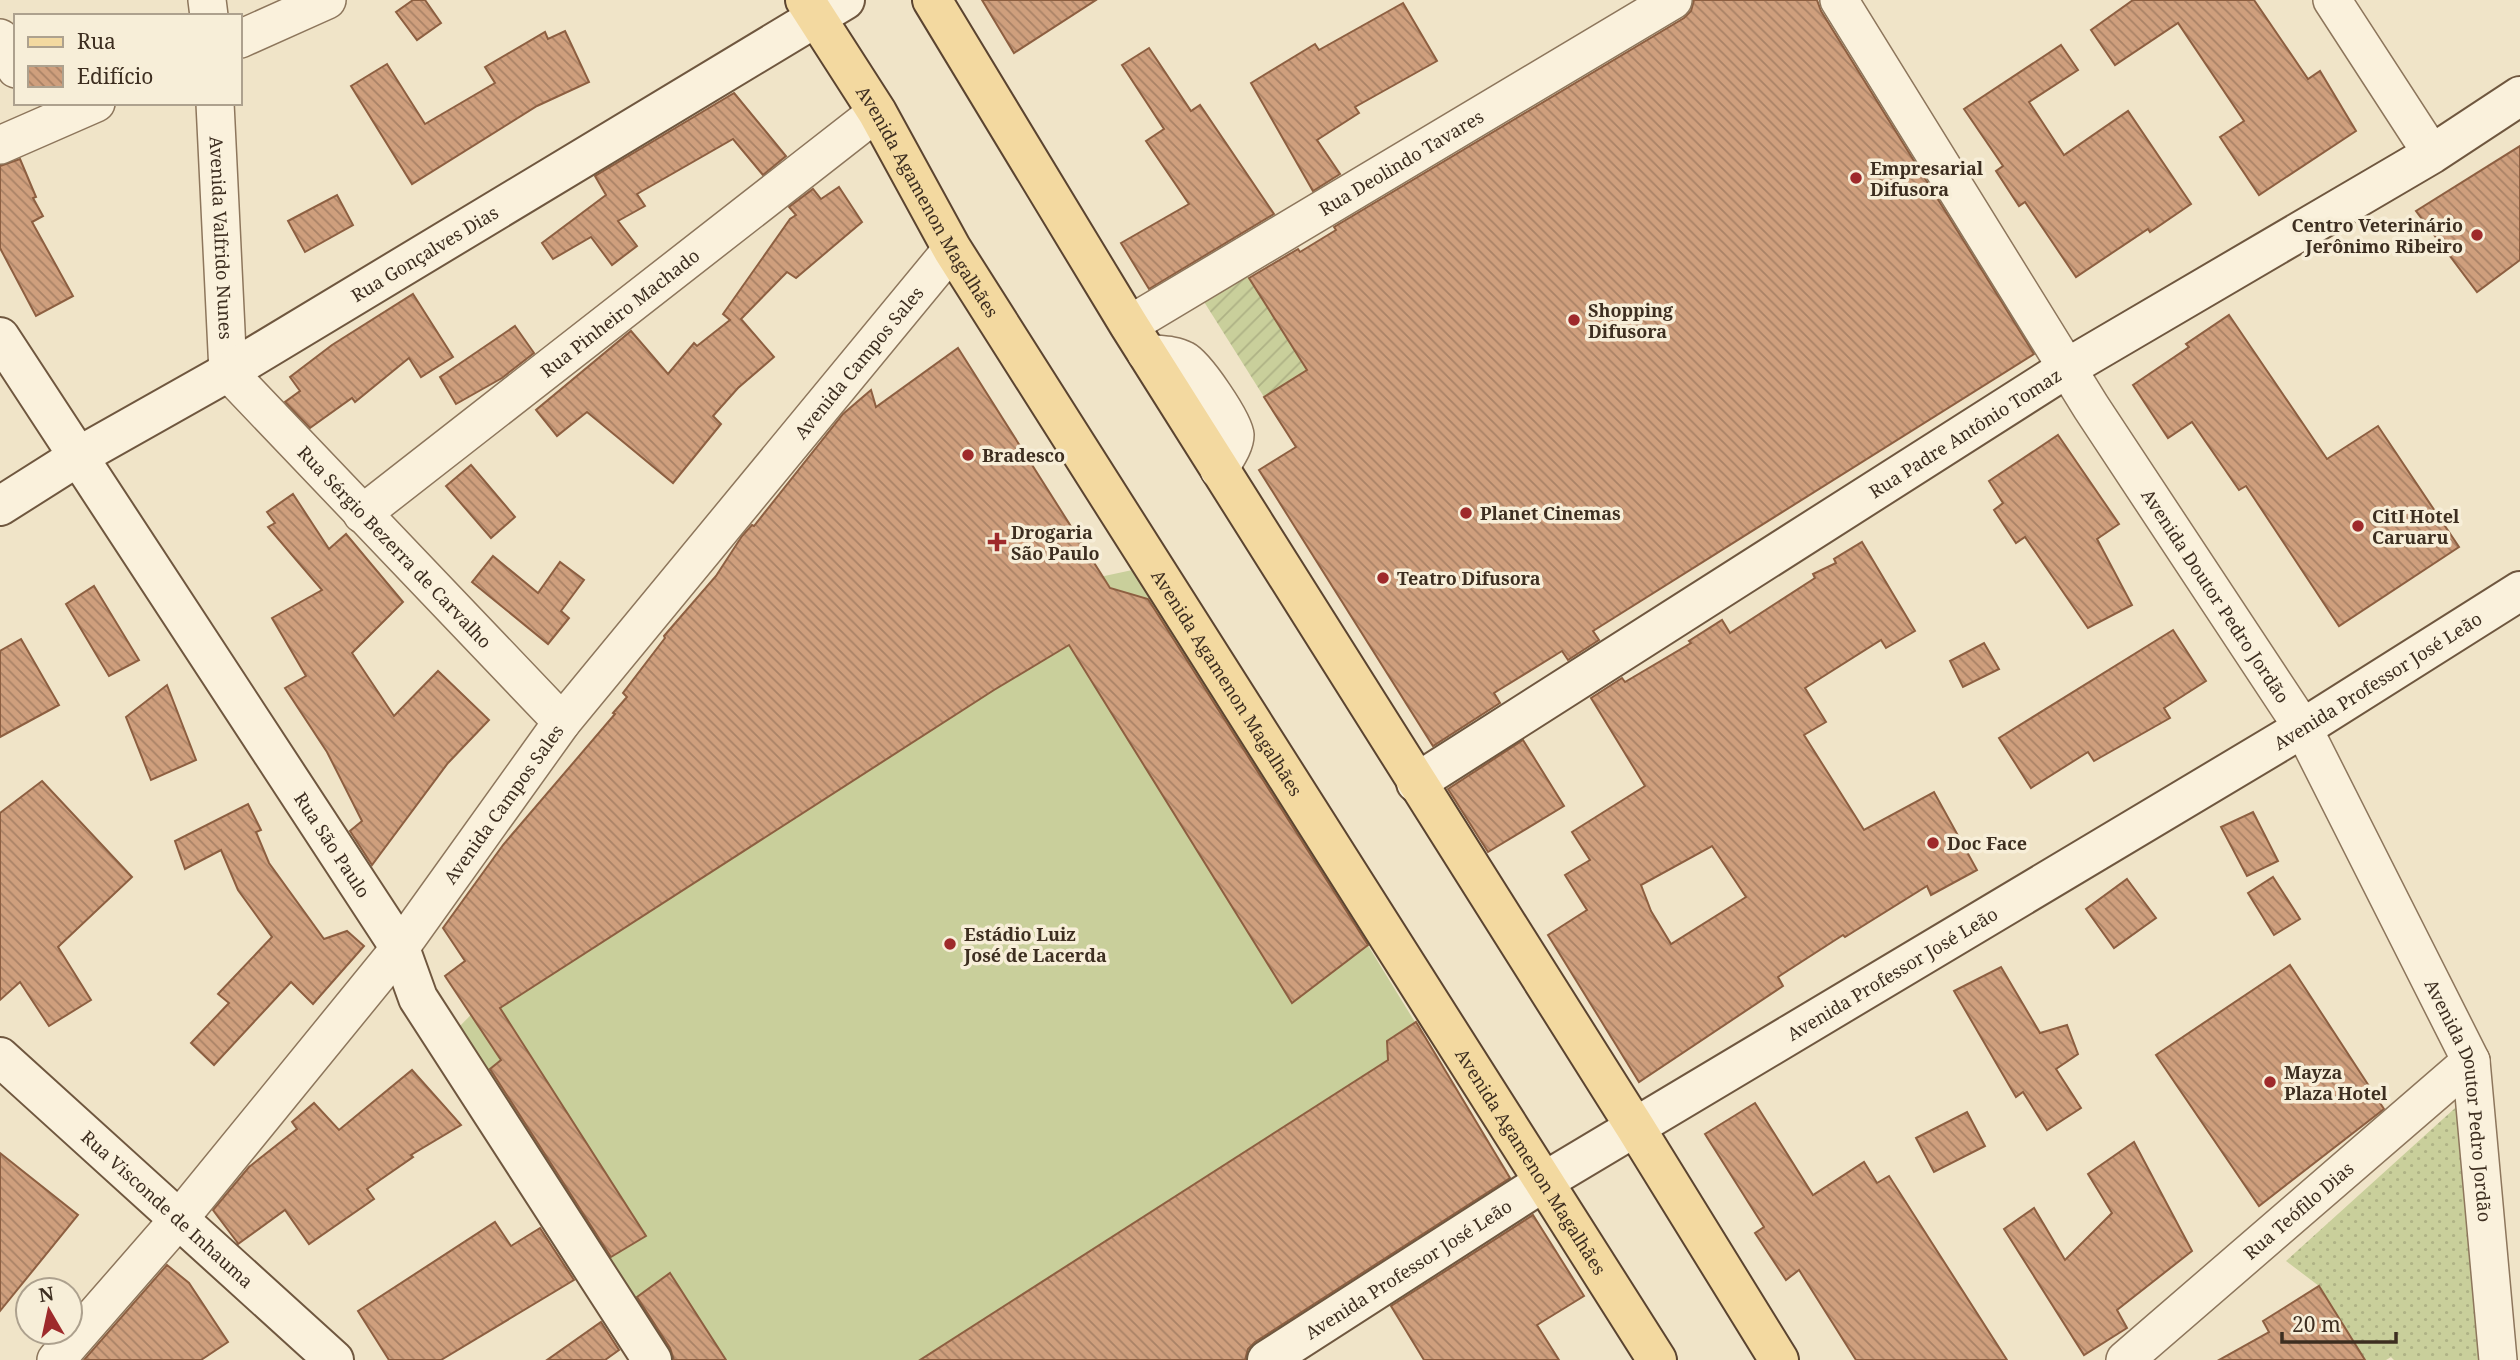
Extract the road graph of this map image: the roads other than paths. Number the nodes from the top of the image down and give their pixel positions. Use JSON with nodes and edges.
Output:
{"nodes":[{"id":1,"x":327,"y":0,"type":"edge"},
{"id":2,"x":932,"y":0,"type":"edge"},
{"id":3,"x":1673,"y":0,"type":"edge"},
{"id":4,"x":1839,"y":0,"type":"edge"},
{"id":5,"x":2332,"y":0,"type":"edge"},
{"id":6,"x":822,"y":6,"type":"edge"},
{"id":7,"x":0,"y":38,"type":"edge"},
{"id":8,"x":242,"y":38,"type":"edge"},
{"id":9,"x":14,"y":65,"type":"edge"},
{"id":10,"x":2520,"y":96,"type":"edge"},
{"id":11,"x":86,"y":105,"type":"edge"},
{"id":12,"x":215,"y":105,"type":"edge"},
{"id":13,"x":877,"y":112,"type":"junction"},
{"id":14,"x":39,"y":115,"type":"edge"},
{"id":15,"x":0,"y":145,"type":"edge"},
{"id":16,"x":2432,"y":154,"type":"junction"},
{"id":17,"x":952,"y":249,"type":"junction"},
{"id":18,"x":0,"y":337,"type":"edge"},
{"id":19,"x":1138,"y":339,"type":"junction"},
{"id":20,"x":2067,"y":368,"type":"junction"},
{"id":21,"x":228,"y":372,"type":"junction"},
{"id":22,"x":79,"y":456,"type":"junction"},
{"id":23,"x":0,"y":506,"type":"edge"},
{"id":24,"x":362,"y":514,"type":"junction"},
{"id":25,"x":2520,"y":591,"type":"edge"},
{"id":26,"x":562,"y":722,"type":"junction"},
{"id":27,"x":2303,"y":728,"type":"junction"},
{"id":28,"x":1416,"y":783,"type":"junction"},
{"id":29,"x":400,"y":948,"type":"junction"},
{"id":30,"x":0,"y":1057,"type":"edge"},
{"id":31,"x":2471,"y":1060,"type":"junction"},
{"id":32,"x":1634,"y":1126,"type":"junction"},
{"id":33,"x":1545,"y":1181,"type":"junction"},
{"id":34,"x":178,"y":1219,"type":"junction"},
{"id":35,"x":56,"y":1360,"type":"edge"},
{"id":36,"x":334,"y":1360,"type":"edge"},
{"id":37,"x":652,"y":1360,"type":"edge"},
{"id":38,"x":1267,"y":1360,"type":"edge"},
{"id":39,"x":1657,"y":1360,"type":"edge"},
{"id":40,"x":1779,"y":1360,"type":"edge"},
{"id":41,"x":2125,"y":1360,"type":"edge"},
{"id":42,"x":2498,"y":1360,"type":"edge"}],
"edges":[{"from":1,"to":8,"type":"street"},
{"from":2,"to":19,"type":"main road"},
{"from":3,"to":19,"type":"street","name":"Rua Deolindo Tavares"},
{"from":4,"to":20,"type":"street","name":"Avenida Doutor Pedro Jordão"},
{"from":5,"to":16,"type":"street"},
{"from":6,"to":13,"type":"main road","name":"Avenida Agamenon Magalhães"},
{"from":6,"to":21,"type":"street","name":"Rua Gonçalves Dias"},
{"from":7,"to":9,"type":"street"},
{"from":10,"to":16,"type":"street","name":"Rua Padre Antônio Tomaz"},
{"from":11,"to":14,"type":"street"},
{"from":12,"to":21,"type":"street","name":"Avenida Valfrido Nunes"},
{"from":13,"to":17,"type":"main road","name":"Avenida Agamenon Magalhães"},
{"from":13,"to":24,"type":"street","name":"Rua Pinheiro Machado"},
{"from":14,"to":15,"type":"street"},
{"from":16,"to":20,"type":"street","name":"Rua Padre Antônio Tomaz"},
{"from":17,"to":26,"type":"street","name":"Avenida Campos Sales"},
{"from":17,"to":33,"type":"main road","name":"Avenida Agamenon Magalhães"},
{"from":18,"to":22,"type":"street","name":"Rua São Paulo"},
{"from":19,"to":28,"type":"main road"},
{"from":20,"to":27,"type":"street","name":"Avenida Doutor Pedro Jordão"},
{"from":20,"to":28,"type":"street","name":"Rua Padre Antônio Tomaz"},
{"from":21,"to":22,"type":"street","name":"Rua Gonçalves Dias"},
{"from":21,"to":24,"type":"street","name":"Rua Sérgio Bezerra de Carvalho"},
{"from":22,"to":23,"type":"street","name":"Rua Gonçalves Dias"},
{"from":22,"to":29,"type":"street","name":"Rua São Paulo"},
{"from":24,"to":26,"type":"street","name":"Rua Sérgio Bezerra de Carvalho"},
{"from":25,"to":27,"type":"street","name":"Avenida Professor José Leão"},
{"from":26,"to":29,"type":"street","name":"Avenida Campos Sales"},
{"from":27,"to":31,"type":"street","name":"Avenida Doutor Pedro Jordão"},
{"from":27,"to":32,"type":"street","name":"Avenida Professor José Leão"},
{"from":28,"to":32,"type":"main road"},
{"from":29,"to":34,"type":"street","name":"Avenida Campos Sales"},
{"from":29,"to":37,"type":"street","name":"Rua São Paulo"},
{"from":30,"to":34,"type":"street","name":"Rua Visconde de Inhauma"},
{"from":31,"to":41,"type":"street","name":"Rua Teófilo Dias"},
{"from":31,"to":42,"type":"street","name":"Avenida Doutor Pedro Jordão"},
{"from":32,"to":33,"type":"street","name":"Avenida Professor José Leão"},
{"from":32,"to":40,"type":"main road"},
{"from":33,"to":38,"type":"street","name":"Avenida Professor José Leão"},
{"from":33,"to":39,"type":"main road","name":"Avenida Agamenon Magalhães"},
{"from":34,"to":35,"type":"street","name":"Avenida Campos Sales"},
{"from":34,"to":36,"type":"street","name":"Rua Visconde de Inhauma"}]}
